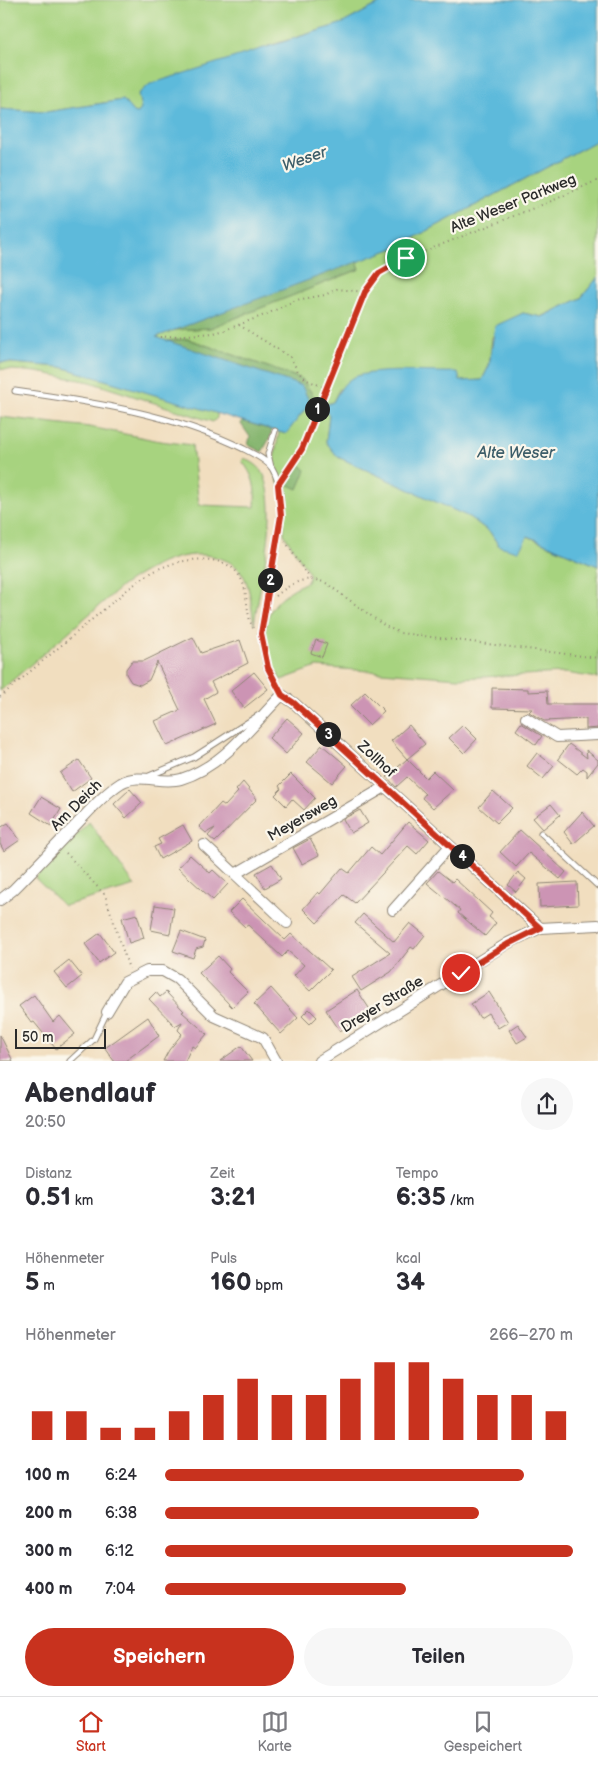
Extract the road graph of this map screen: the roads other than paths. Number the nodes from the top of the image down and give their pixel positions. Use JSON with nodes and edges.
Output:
{"nodes":[{"id":1,"x":16,"y":390,"type":"dead end"},
{"id":2,"x":275,"y":431,"type":"dead end"},
{"id":3,"x":271,"y":468,"type":"junction"},
{"id":4,"x":282,"y":695,"type":"junction"},
{"id":5,"x":270,"y":708,"type":"junction"},
{"id":6,"x":526,"y":718,"type":"dead end"},
{"id":7,"x":598,"y":735,"type":"edge"},
{"id":8,"x":145,"y":778,"type":"junction"},
{"id":9,"x":385,"y":787,"type":"junction"},
{"id":10,"x":541,"y":833,"type":"dead end"},
{"id":11,"x":204,"y":845,"type":"dead end"},
{"id":12,"x":450,"y":846,"type":"junction"},
{"id":13,"x":235,"y":874,"type":"junction"},
{"id":14,"x":598,"y":886,"type":"edge"},
{"id":15,"x":0,"y":900,"type":"edge"},
{"id":16,"x":393,"y":910,"type":"dead end"},
{"id":17,"x":287,"y":923,"type":"dead end"},
{"id":18,"x":598,"y":925,"type":"edge"},
{"id":19,"x":540,"y":928,"type":"junction"},
{"id":20,"x":107,"y":1012,"type":"joint"},
{"id":21,"x":70,"y":1061,"type":"edge"},
{"id":22,"x":276,"y":1061,"type":"edge"},
{"id":23,"x":319,"y":1061,"type":"edge"}],
"edges":[{"from":1,"to":3,"type":"lane"},
{"from":2,"to":3,"type":"lane"},
{"from":3,"to":4,"type":"lane"},
{"from":4,"to":5,"type":"street","name":"Am Deich"},
{"from":4,"to":9,"type":"street","name":"Zollhof"},
{"from":5,"to":8,"type":"lane"},
{"from":5,"to":8,"type":"street","name":"Am Deich"},
{"from":6,"to":7,"type":"street"},
{"from":8,"to":15,"type":"street","name":"Am Deich"},
{"from":9,"to":12,"type":"street","name":"Zollhof"},
{"from":9,"to":13,"type":"street","name":"Meyersweg"},
{"from":10,"to":14,"type":"lane"},
{"from":11,"to":13,"type":"street"},
{"from":12,"to":16,"type":"street"},
{"from":12,"to":19,"type":"street","name":"Zollhof"},
{"from":13,"to":17,"type":"street"},
{"from":18,"to":19,"type":"street","name":"Dreyer Straße"},
{"from":19,"to":23,"type":"street","name":"Dreyer Straße"},
{"from":20,"to":21,"type":"lane"},
{"from":20,"to":22,"type":"street"}]}
